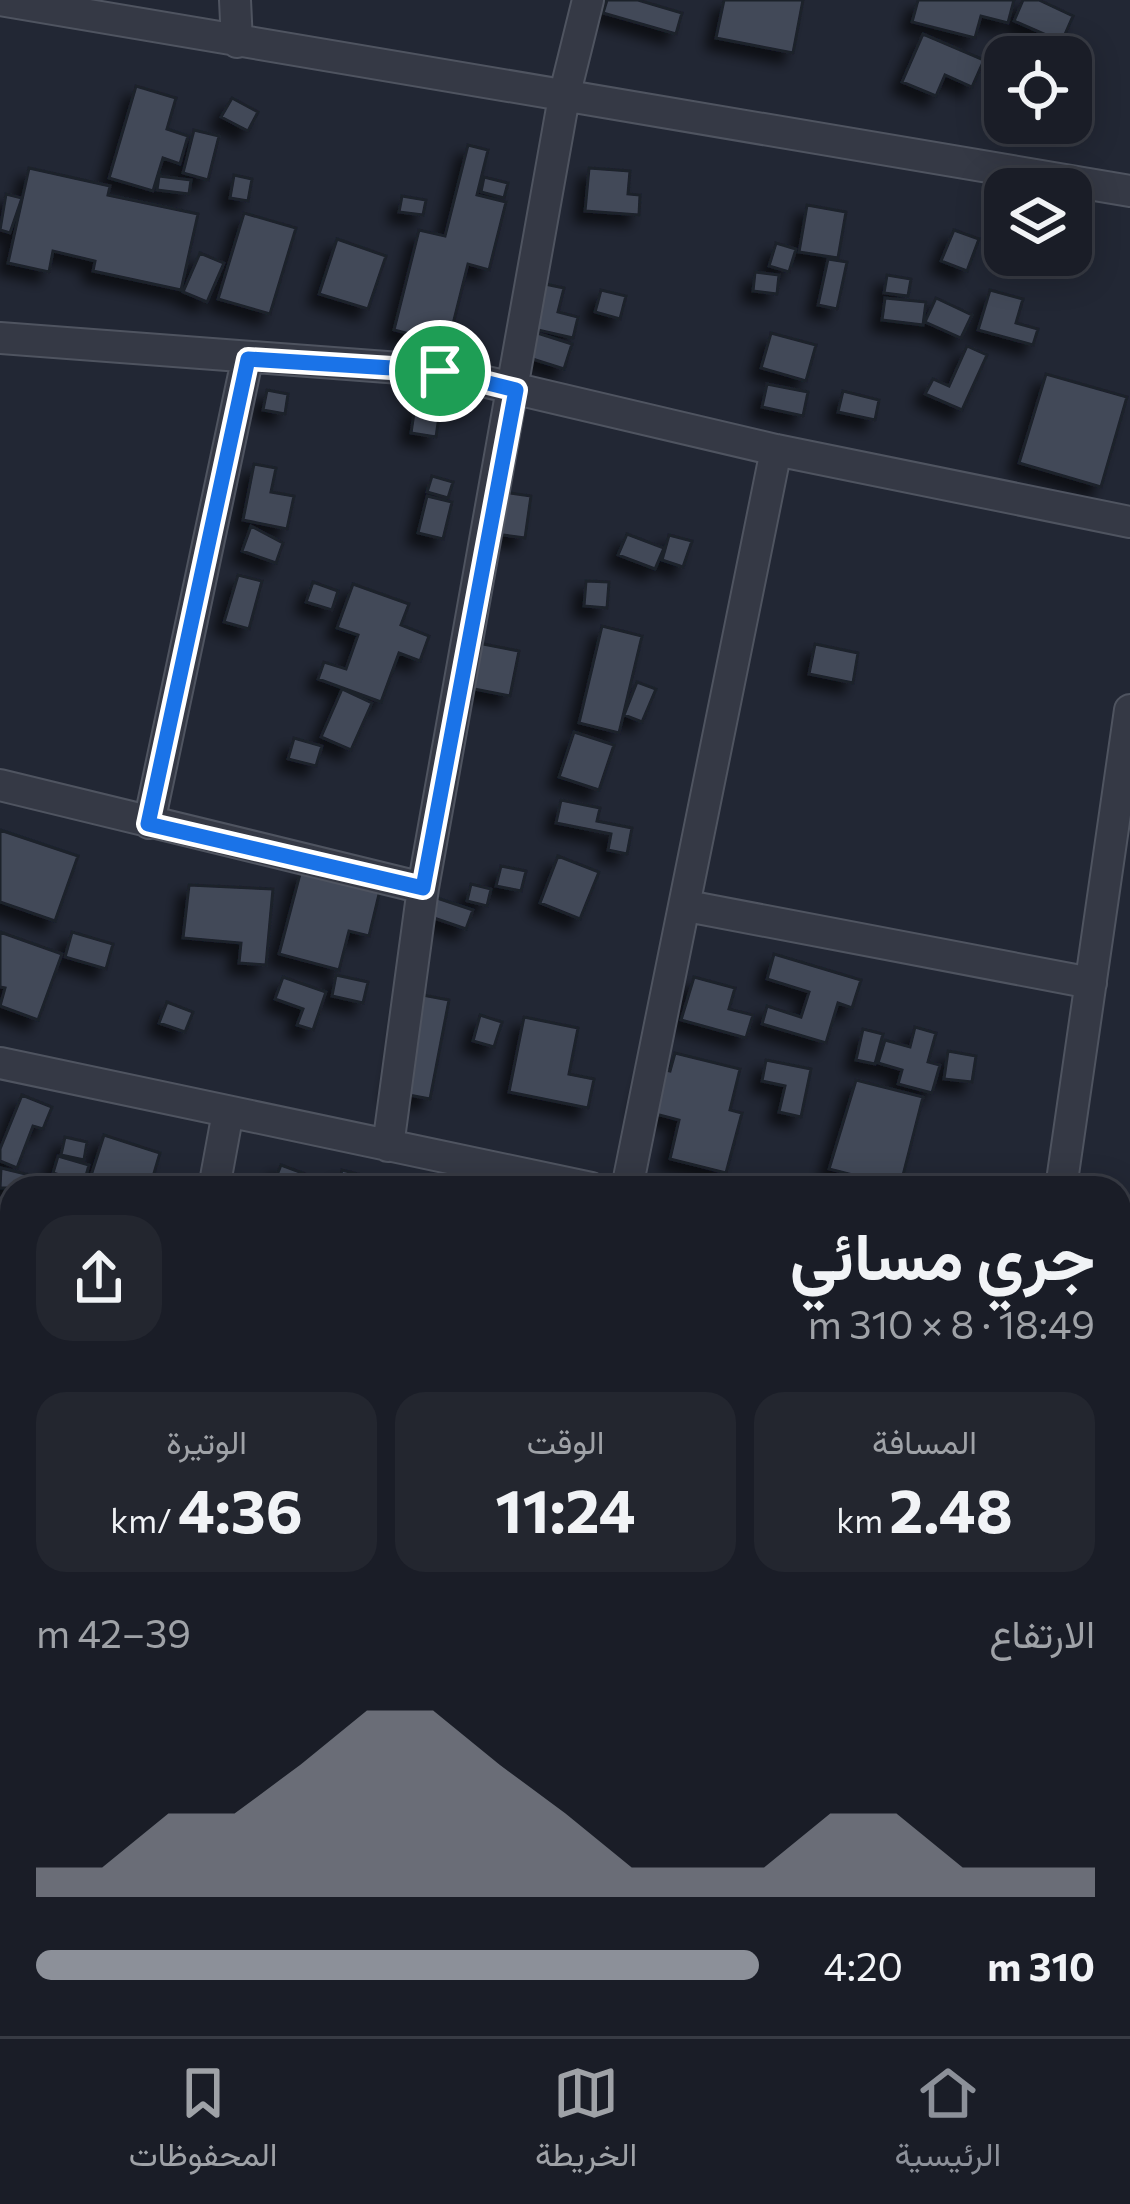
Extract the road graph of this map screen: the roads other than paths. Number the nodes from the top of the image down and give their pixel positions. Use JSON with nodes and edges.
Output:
{"nodes":[{"id":1,"x":0,"y":0,"type":"edge"},
{"id":2,"x":235,"y":0,"type":"edge"},
{"id":3,"x":588,"y":0,"type":"edge"},
{"id":4,"x":237,"y":43,"type":"junction"},
{"id":5,"x":564,"y":97,"type":"junction"},
{"id":6,"x":1130,"y":191,"type":"edge"},
{"id":7,"x":0,"y":338,"type":"edge"},
{"id":8,"x":248,"y":359,"type":"junction"},
{"id":9,"x":516,"y":390,"type":"junction"},
{"id":10,"x":776,"y":449,"type":"junction"},
{"id":11,"x":1130,"y":522,"type":"edge"},
{"id":12,"x":1130,"y":710,"type":"edge"},
{"id":13,"x":0,"y":785,"type":"edge"},
{"id":14,"x":148,"y":824,"type":"junction"},
{"id":15,"x":423,"y":888,"type":"junction"},
{"id":16,"x":687,"y":906,"type":"junction"},
{"id":17,"x":1091,"y":983,"type":"junction"},
{"id":18,"x":0,"y":1063,"type":"edge"},
{"id":19,"x":228,"y":1112,"type":"junction"},
{"id":20,"x":388,"y":1146,"type":"junction"},
{"id":21,"x":474,"y":1175,"type":"edge"},
{"id":22,"x":216,"y":1176,"type":"edge"},
{"id":23,"x":630,"y":1176,"type":"edge"},
{"id":24,"x":1063,"y":1176,"type":"edge"}],
"edges":[{"from":1,"to":4,"type":"street"},
{"from":2,"to":4,"type":"street"},
{"from":3,"to":5,"type":"street"},
{"from":4,"to":5,"type":"street"},
{"from":5,"to":6,"type":"street"},
{"from":5,"to":9,"type":"street"},
{"from":7,"to":8,"type":"street"},
{"from":8,"to":9,"type":"street"},
{"from":8,"to":14,"type":"street"},
{"from":9,"to":10,"type":"street"},
{"from":9,"to":15,"type":"street"},
{"from":10,"to":11,"type":"street"},
{"from":10,"to":16,"type":"street"},
{"from":12,"to":17,"type":"street"},
{"from":13,"to":14,"type":"street"},
{"from":14,"to":15,"type":"street"},
{"from":15,"to":20,"type":"street"},
{"from":16,"to":17,"type":"street"},
{"from":16,"to":23,"type":"street"},
{"from":17,"to":24,"type":"street"},
{"from":18,"to":19,"type":"street"},
{"from":19,"to":20,"type":"street"},
{"from":19,"to":22,"type":"street"},
{"from":20,"to":21,"type":"street"}]}
